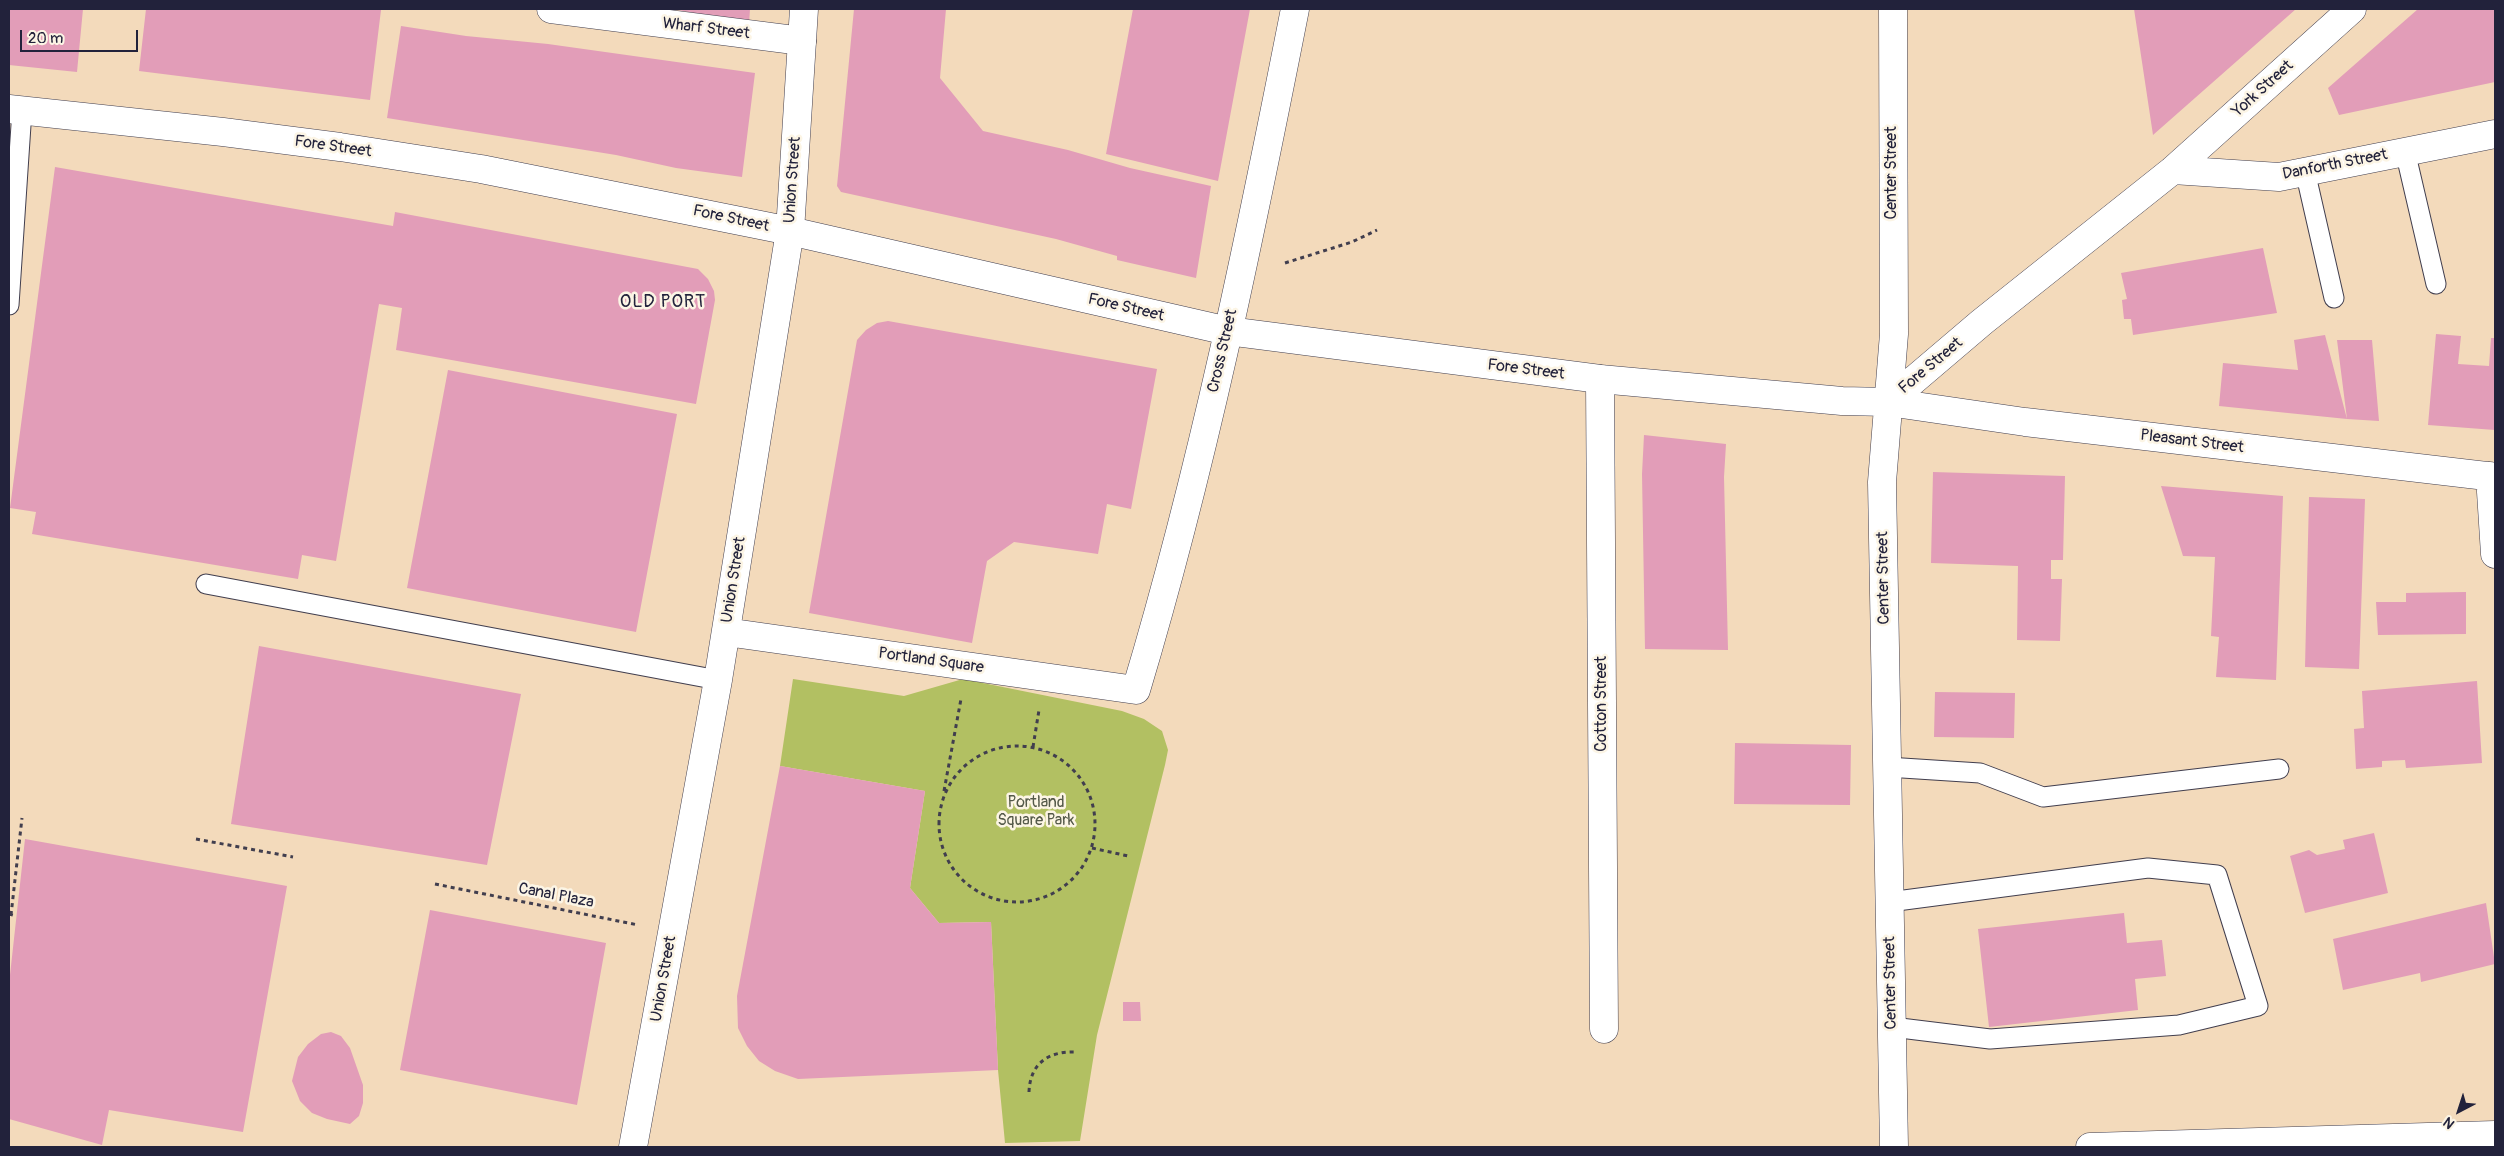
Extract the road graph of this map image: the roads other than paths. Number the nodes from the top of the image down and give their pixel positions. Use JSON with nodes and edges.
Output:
{"nodes":[{"id":1,"x":551,"y":9,"type":"edge"},
{"id":2,"x":804,"y":9,"type":"edge"},
{"id":3,"x":1294,"y":9,"type":"edge"},
{"id":4,"x":1893,"y":9,"type":"edge"},
{"id":5,"x":2352,"y":9,"type":"edge"},
{"id":6,"x":802,"y":41,"type":"junction"},
{"id":7,"x":15,"y":109,"type":"edge"},
{"id":8,"x":2495,"y":134,"type":"edge"},
{"id":9,"x":2405,"y":152,"type":"junction"},
{"id":10,"x":2173,"y":170,"type":"junction"},
{"id":11,"x":2305,"y":171,"type":"junction"},
{"id":12,"x":790,"y":231,"type":"junction"},
{"id":13,"x":2436,"y":284,"type":"dead end"},
{"id":14,"x":2334,"y":298,"type":"dead end"},
{"id":15,"x":9,"y":304,"type":"edge"},
{"id":16,"x":1228,"y":331,"type":"junction"},
{"id":17,"x":1600,"y":379,"type":"junction"},
{"id":18,"x":1888,"y":402,"type":"junction"},
{"id":19,"x":2492,"y":476,"type":"edge"},
{"id":20,"x":2495,"y":554,"type":"edge"},
{"id":21,"x":206,"y":584,"type":"dead end"},
{"id":22,"x":726,"y":632,"type":"junction"},
{"id":23,"x":718,"y":680,"type":"junction"},
{"id":24,"x":1136,"y":690,"type":"joint"},
{"id":25,"x":1887,"y":767,"type":"junction"},
{"id":26,"x":2279,"y":769,"type":"dead end"},
{"id":27,"x":1889,"y":902,"type":"junction"},
{"id":28,"x":1892,"y":1028,"type":"junction"},
{"id":29,"x":1604,"y":1029,"type":"dead end"},
{"id":30,"x":2495,"y":1135,"type":"edge"},
{"id":31,"x":633,"y":1147,"type":"edge"},
{"id":32,"x":1894,"y":1147,"type":"edge"},
{"id":33,"x":2090,"y":1147,"type":"edge"}],
"edges":[{"from":1,"to":6,"type":"street","name":"Wharf Street"},
{"from":2,"to":6,"type":"street","name":"Union Street"},
{"from":3,"to":16,"type":"street","name":"Cross Street"},
{"from":4,"to":18,"type":"street","name":"Center Street"},
{"from":5,"to":10,"type":"street","name":"York Street"},
{"from":6,"to":12,"type":"street","name":"Union Street"},
{"from":7,"to":12,"type":"street","name":"Fore Street"},
{"from":7,"to":15,"type":"lane"},
{"from":8,"to":9,"type":"street","name":"Danforth Street"},
{"from":9,"to":11,"type":"street","name":"Danforth Street"},
{"from":9,"to":13,"type":"lane"},
{"from":10,"to":11,"type":"street","name":"Danforth Street"},
{"from":10,"to":18,"type":"street","name":"Fore Street"},
{"from":11,"to":14,"type":"lane"},
{"from":12,"to":16,"type":"street","name":"Fore Street"},
{"from":12,"to":22,"type":"street","name":"Union Street"},
{"from":16,"to":17,"type":"street","name":"Fore Street"},
{"from":16,"to":24,"type":"street","name":"Cross Street"},
{"from":17,"to":18,"type":"street","name":"Fore Street"},
{"from":17,"to":29,"type":"street","name":"Cotton Street"},
{"from":18,"to":19,"type":"street","name":"Pleasant Street"},
{"from":18,"to":25,"type":"street","name":"Center Street"},
{"from":19,"to":20,"type":"street"},
{"from":21,"to":23,"type":"lane"},
{"from":22,"to":23,"type":"street","name":"Union Street"},
{"from":22,"to":24,"type":"street","name":"Portland Square"},
{"from":23,"to":31,"type":"street","name":"Union Street"},
{"from":25,"to":26,"type":"lane"},
{"from":25,"to":27,"type":"street","name":"Center Street"},
{"from":27,"to":28,"type":"street","name":"Center Street"},
{"from":27,"to":28,"type":"lane"},
{"from":28,"to":32,"type":"street","name":"Center Street"},
{"from":30,"to":33,"type":"street"}]}
